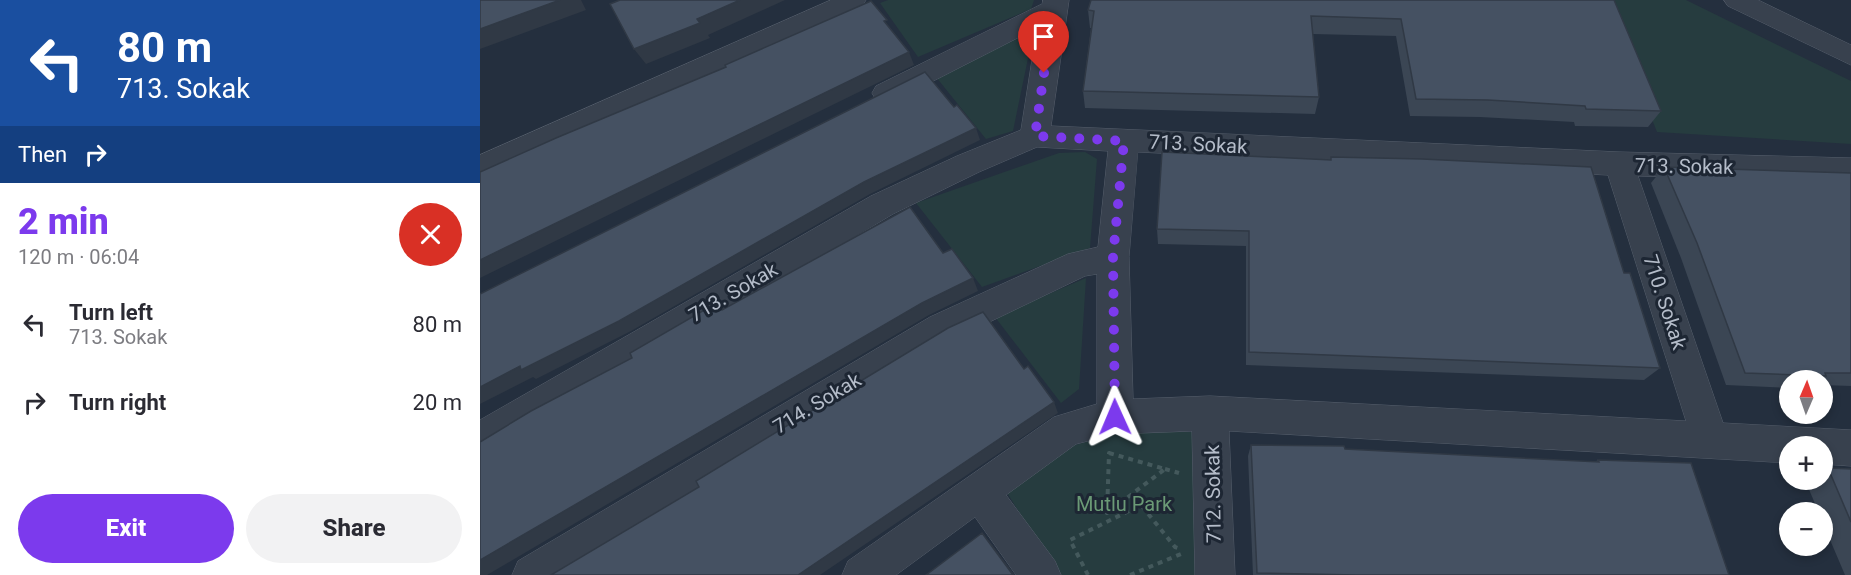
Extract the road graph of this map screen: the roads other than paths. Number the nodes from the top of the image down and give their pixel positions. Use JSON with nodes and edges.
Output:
{"nodes":[{"id":1,"x":853,"y":0,"type":"edge"},
{"id":2,"x":1747,"y":2,"type":"edge"},
{"id":3,"x":1055,"y":5,"type":"edge"},
{"id":4,"x":1851,"y":56,"type":"edge"},
{"id":5,"x":862,"y":105,"type":"edge"},
{"id":6,"x":1035,"y":136,"type":"junction"},
{"id":7,"x":1124,"y":141,"type":"junction"},
{"id":8,"x":1619,"y":164,"type":"junction"},
{"id":9,"x":480,"y":168,"type":"edge"},
{"id":10,"x":1851,"y":170,"type":"edge"},
{"id":11,"x":1113,"y":257,"type":"junction"},
{"id":12,"x":1210,"y":412,"type":"junction"},
{"id":13,"x":1115,"y":417,"type":"junction"},
{"id":14,"x":480,"y":440,"type":"edge"},
{"id":15,"x":1710,"y":440,"type":"junction"},
{"id":16,"x":1851,"y":448,"type":"edge"},
{"id":17,"x":979,"y":490,"type":"junction"},
{"id":18,"x":532,"y":575,"type":"edge"},
{"id":19,"x":862,"y":575,"type":"edge"},
{"id":20,"x":1041,"y":575,"type":"edge"},
{"id":21,"x":1215,"y":575,"type":"edge"}],
"edges":[{"from":1,"to":9,"type":"street"},
{"from":2,"to":4,"type":"street"},
{"from":3,"to":5,"type":"street"},
{"from":3,"to":6,"type":"street"},
{"from":6,"to":7,"type":"street","name":"713. Sokak"},
{"from":6,"to":14,"type":"street","name":"713. Sokak"},
{"from":7,"to":8,"type":"street","name":"713. Sokak"},
{"from":7,"to":11,"type":"street"},
{"from":8,"to":10,"type":"street","name":"713. Sokak"},
{"from":8,"to":15,"type":"street","name":"710. Sokak"},
{"from":11,"to":13,"type":"street"},
{"from":11,"to":18,"type":"street","name":"714. Sokak"},
{"from":12,"to":13,"type":"street"},
{"from":12,"to":15,"type":"street"},
{"from":12,"to":21,"type":"street","name":"712. Sokak"},
{"from":13,"to":17,"type":"street"},
{"from":15,"to":16,"type":"street"},
{"from":17,"to":19,"type":"street"},
{"from":17,"to":20,"type":"street"}]}
